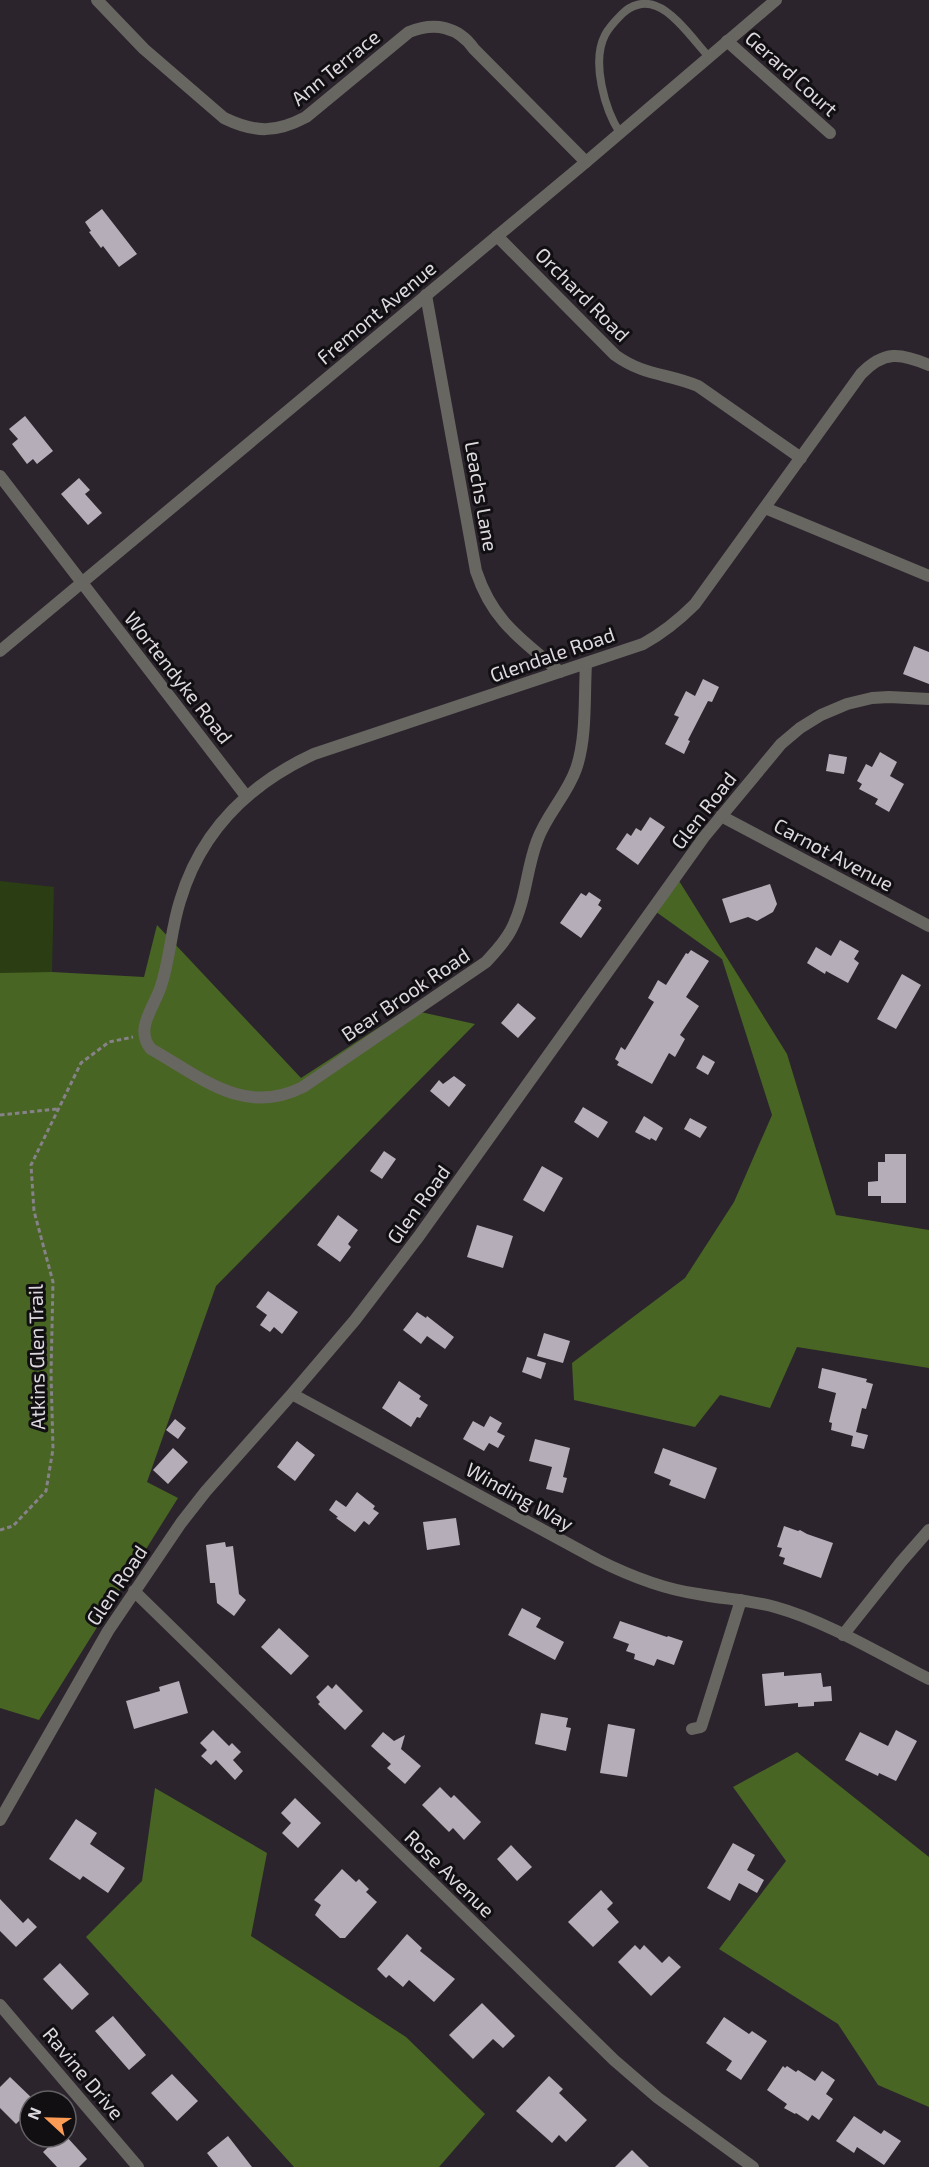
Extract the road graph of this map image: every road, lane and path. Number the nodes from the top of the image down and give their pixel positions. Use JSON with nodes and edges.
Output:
{"nodes":[{"id":1,"x":97,"y":0,"type":"edge"},
{"id":2,"x":776,"y":0,"type":"edge"},
{"id":3,"x":727,"y":41,"type":"junction"},
{"id":4,"x":709,"y":57,"type":"junction"},
{"id":5,"x":620,"y":133,"type":"junction"},
{"id":6,"x":830,"y":133,"type":"dead end"},
{"id":7,"x":586,"y":162,"type":"junction"},
{"id":8,"x":497,"y":236,"type":"junction"},
{"id":9,"x":426,"y":295,"type":"junction"},
{"id":10,"x":929,"y":365,"type":"edge"},
{"id":11,"x":801,"y":459,"type":"junction"},
{"id":12,"x":0,"y":476,"type":"edge"},
{"id":13,"x":765,"y":508,"type":"junction"},
{"id":14,"x":929,"y":576,"type":"edge"},
{"id":15,"x":82,"y":583,"type":"junction"},
{"id":16,"x":0,"y":651,"type":"edge"},
{"id":17,"x":586,"y":664,"type":"junction"},
{"id":18,"x":560,"y":672,"type":"junction"},
{"id":19,"x":929,"y":699,"type":"edge"},
{"id":20,"x":246,"y":796,"type":"junction"},
{"id":21,"x":722,"y":816,"type":"junction"},
{"id":22,"x":929,"y":926,"type":"edge"},
{"id":23,"x":143,"y":1034,"type":"junction"},
{"id":24,"x":57,"y":1109,"type":"junction"},
{"id":25,"x":0,"y":1115,"type":"edge"},
{"id":26,"x":292,"y":1394,"type":"junction"},
{"id":27,"x":0,"y":1530,"type":"edge"},
{"id":28,"x":929,"y":1530,"type":"edge"},
{"id":29,"x":134,"y":1591,"type":"junction"},
{"id":30,"x":741,"y":1600,"type":"junction"},
{"id":31,"x":843,"y":1635,"type":"junction"},
{"id":32,"x":929,"y":1679,"type":"edge"},
{"id":33,"x":692,"y":1729,"type":"dead end"},
{"id":34,"x":0,"y":1820,"type":"edge"},
{"id":35,"x":0,"y":2005,"type":"edge"},
{"id":36,"x":750,"y":2166,"type":"edge"},
{"id":37,"x":138,"y":2167,"type":"edge"}],
"edges":[{"from":1,"to":7,"type":"street","name":"Ann Terrace"},
{"from":2,"to":3,"type":"street","name":"Fremont Avenue"},
{"from":3,"to":4,"type":"street","name":"Fremont Avenue"},
{"from":3,"to":6,"type":"street","name":"Gerard Court"},
{"from":4,"to":5,"type":"street","name":"Fremont Avenue"},
{"from":4,"to":5,"type":"lane"},
{"from":5,"to":7,"type":"street","name":"Fremont Avenue"},
{"from":7,"to":8,"type":"street","name":"Fremont Avenue"},
{"from":8,"to":9,"type":"street","name":"Fremont Avenue"},
{"from":8,"to":11,"type":"street","name":"Orchard Road"},
{"from":9,"to":15,"type":"street","name":"Fremont Avenue"},
{"from":9,"to":18,"type":"street","name":"Leachs Lane"},
{"from":10,"to":11,"type":"street","name":"Glendale Road"},
{"from":11,"to":13,"type":"street","name":"Glendale Road"},
{"from":12,"to":15,"type":"street","name":"Wortendyke Road"},
{"from":13,"to":14,"type":"street"},
{"from":13,"to":17,"type":"street","name":"Glendale Road"},
{"from":15,"to":16,"type":"street","name":"Fremont Avenue"},
{"from":15,"to":20,"type":"street","name":"Wortendyke Road"},
{"from":17,"to":18,"type":"street","name":"Glendale Road"},
{"from":17,"to":23,"type":"street","name":"Bear Brook Road"},
{"from":18,"to":20,"type":"street","name":"Glendale Road"},
{"from":19,"to":21,"type":"street","name":"Glen Road"},
{"from":20,"to":23,"type":"street","name":"Glendale Road"},
{"from":21,"to":22,"type":"street","name":"Carnot Avenue"},
{"from":21,"to":26,"type":"street","name":"Glen Road"},
{"from":23,"to":24,"type":"path","name":"Atkins Glen Trail"},
{"from":24,"to":25,"type":"path"},
{"from":24,"to":27,"type":"path","name":"Atkins Glen Trail"},
{"from":26,"to":29,"type":"street","name":"Glen Road"},
{"from":26,"to":30,"type":"street","name":"Winding Way"},
{"from":28,"to":31,"type":"street"},
{"from":29,"to":34,"type":"street","name":"Glen Road"},
{"from":29,"to":36,"type":"street","name":"Rose Avenue"},
{"from":30,"to":31,"type":"street","name":"Winding Way"},
{"from":30,"to":33,"type":"street"},
{"from":31,"to":32,"type":"street","name":"Winding Way"},
{"from":35,"to":37,"type":"street","name":"Ravine Drive"}]}
